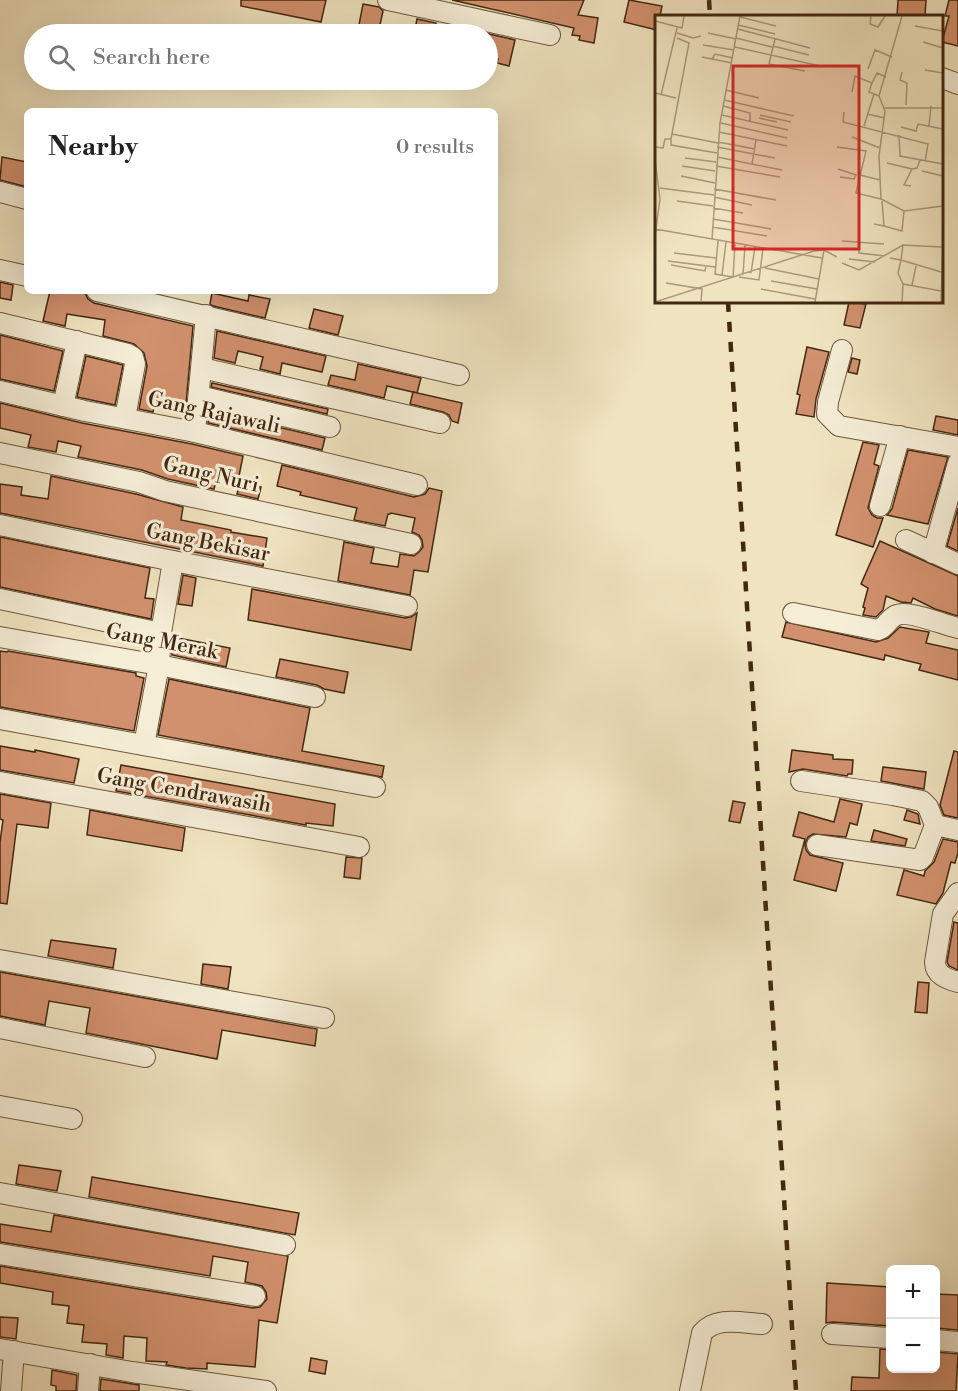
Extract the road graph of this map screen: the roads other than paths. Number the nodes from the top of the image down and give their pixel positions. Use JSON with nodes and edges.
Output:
{"nodes":[{"id":1,"x":388,"y":0,"type":"edge"},
{"id":2,"x":479,"y":9,"type":"edge"},
{"id":3,"x":550,"y":35,"type":"dead end"},
{"id":4,"x":943,"y":78,"type":"edge"},
{"id":5,"x":958,"y":84,"type":"edge"},
{"id":6,"x":0,"y":192,"type":"edge"},
{"id":7,"x":24,"y":198,"type":"edge"},
{"id":8,"x":0,"y":270,"type":"edge"},
{"id":9,"x":24,"y":275,"type":"edge"},
{"id":10,"x":111,"y":294,"type":"edge"},
{"id":11,"x":206,"y":315,"type":"junction"},
{"id":12,"x":0,"y":322,"type":"edge"},
{"id":13,"x":76,"y":341,"type":"junction"},
{"id":14,"x":842,"y":350,"type":"dead end"},
{"id":15,"x":202,"y":368,"type":"junction"},
{"id":16,"x":459,"y":375,"type":"dead end"},
{"id":17,"x":0,"y":391,"type":"edge"},
{"id":18,"x":199,"y":396,"type":"junction"},
{"id":19,"x":63,"y":406,"type":"junction"},
{"id":20,"x":262,"y":412,"type":"junction"},
{"id":21,"x":125,"y":418,"type":"junction"},
{"id":22,"x":440,"y":423,"type":"dead end"},
{"id":23,"x":330,"y":428,"type":"dead end"},
{"id":24,"x":195,"y":432,"type":"junction"},
{"id":25,"x":900,"y":436,"type":"junction"},
{"id":26,"x":256,"y":446,"type":"junction"},
{"id":27,"x":958,"y":447,"type":"edge"},
{"id":28,"x":0,"y":453,"type":"edge"},
{"id":29,"x":958,"y":464,"type":"edge"},
{"id":30,"x":417,"y":485,"type":"dead end"},
{"id":31,"x":880,"y":506,"type":"dead end"},
{"id":32,"x":0,"y":525,"type":"edge"},
{"id":33,"x":906,"y":540,"type":"dead end"},
{"id":34,"x":411,"y":544,"type":"dead end"},
{"id":35,"x":933,"y":553,"type":"junction"},
{"id":36,"x":173,"y":561,"type":"junction"},
{"id":37,"x":958,"y":564,"type":"edge"},
{"id":38,"x":0,"y":599,"type":"edge"},
{"id":39,"x":407,"y":606,"type":"dead end"},
{"id":40,"x":793,"y":613,"type":"dead end"},
{"id":41,"x":958,"y":628,"type":"edge"},
{"id":42,"x":162,"y":633,"type":"junction"},
{"id":43,"x":0,"y":637,"type":"edge"},
{"id":44,"x":159,"y":665,"type":"junction"},
{"id":45,"x":315,"y":697,"type":"dead end"},
{"id":46,"x":0,"y":719,"type":"edge"},
{"id":47,"x":144,"y":745,"type":"junction"},
{"id":48,"x":801,"y":781,"type":"dead end"},
{"id":49,"x":0,"y":782,"type":"edge"},
{"id":50,"x":375,"y":787,"type":"dead end"},
{"id":51,"x":935,"y":825,"type":"junction"},
{"id":52,"x":958,"y":830,"type":"edge"},
{"id":53,"x":817,"y":845,"type":"dead end"},
{"id":54,"x":359,"y":847,"type":"dead end"},
{"id":55,"x":954,"y":904,"type":"edge"},
{"id":56,"x":0,"y":960,"type":"edge"},
{"id":57,"x":958,"y":982,"type":"edge"},
{"id":58,"x":324,"y":1018,"type":"dead end"},
{"id":59,"x":0,"y":1028,"type":"edge"},
{"id":60,"x":146,"y":1057,"type":"dead end"},
{"id":61,"x":0,"y":1106,"type":"edge"},
{"id":62,"x":72,"y":1119,"type":"dead end"},
{"id":63,"x":0,"y":1193,"type":"edge"},
{"id":64,"x":285,"y":1245,"type":"dead end"},
{"id":65,"x":0,"y":1254,"type":"edge"},
{"id":66,"x":255,"y":1296,"type":"dead end"},
{"id":67,"x":762,"y":1324,"type":"dead end"},
{"id":68,"x":832,"y":1334,"type":"dead end"},
{"id":69,"x":886,"y":1338,"type":"edge"},
{"id":70,"x":940,"y":1340,"type":"edge"},
{"id":71,"x":958,"y":1342,"type":"edge"},
{"id":72,"x":7,"y":1350,"type":"edge"},
{"id":73,"x":90,"y":1364,"type":"junction"},
{"id":74,"x":162,"y":1384,"type":"edge"},
{"id":75,"x":229,"y":1388,"type":"edge"},
{"id":76,"x":11,"y":1391,"type":"edge"},
{"id":77,"x":88,"y":1391,"type":"edge"},
{"id":78,"x":266,"y":1391,"type":"edge"},
{"id":79,"x":690,"y":1391,"type":"edge"}],
"edges":[{"from":1,"to":2,"type":"street"},
{"from":2,"to":3,"type":"street"},
{"from":4,"to":5,"type":"street"},
{"from":6,"to":7,"type":"street"},
{"from":8,"to":9,"type":"street"},
{"from":10,"to":11,"type":"street"},
{"from":11,"to":15,"type":"street"},
{"from":11,"to":16,"type":"street"},
{"from":12,"to":13,"type":"street"},
{"from":13,"to":19,"type":"street"},
{"from":13,"to":21,"type":"street"},
{"from":14,"to":25,"type":"street"},
{"from":15,"to":18,"type":"street"},
{"from":15,"to":22,"type":"street"},
{"from":17,"to":19,"type":"street","name":"Gang Rajawali"},
{"from":18,"to":20,"type":"street"},
{"from":18,"to":24,"type":"street"},
{"from":19,"to":21,"type":"street","name":"Gang Rajawali"},
{"from":20,"to":23,"type":"street"},
{"from":20,"to":26,"type":"street"},
{"from":21,"to":24,"type":"street","name":"Gang Rajawali"},
{"from":24,"to":26,"type":"street","name":"Gang Rajawali"},
{"from":25,"to":27,"type":"street"},
{"from":25,"to":31,"type":"street"},
{"from":26,"to":30,"type":"street","name":"Gang Rajawali"},
{"from":28,"to":34,"type":"street","name":"Gang Nuri"},
{"from":29,"to":35,"type":"street"},
{"from":32,"to":36,"type":"street","name":"Gang Bekisar"},
{"from":33,"to":35,"type":"street"},
{"from":35,"to":37,"type":"street"},
{"from":36,"to":39,"type":"street","name":"Gang Bekisar"},
{"from":36,"to":42,"type":"street"},
{"from":38,"to":42,"type":"street"},
{"from":40,"to":41,"type":"street"},
{"from":42,"to":44,"type":"street"},
{"from":43,"to":44,"type":"street","name":"Gang Merak"},
{"from":44,"to":45,"type":"street","name":"Gang Merak"},
{"from":44,"to":47,"type":"street"},
{"from":46,"to":47,"type":"street"},
{"from":47,"to":50,"type":"street"},
{"from":48,"to":51,"type":"street"},
{"from":49,"to":54,"type":"street","name":"Gang Cendrawasih"},
{"from":51,"to":52,"type":"street"},
{"from":51,"to":53,"type":"street"},
{"from":55,"to":57,"type":"street"},
{"from":56,"to":58,"type":"street"},
{"from":59,"to":60,"type":"street"},
{"from":61,"to":62,"type":"street"},
{"from":63,"to":64,"type":"street"},
{"from":65,"to":66,"type":"street"},
{"from":67,"to":79,"type":"street"},
{"from":68,"to":69,"type":"street"},
{"from":70,"to":71,"type":"street"},
{"from":72,"to":73,"type":"street"},
{"from":72,"to":76,"type":"street"},
{"from":73,"to":74,"type":"street"},
{"from":73,"to":77,"type":"street"},
{"from":74,"to":75,"type":"street"},
{"from":75,"to":78,"type":"street"}]}
